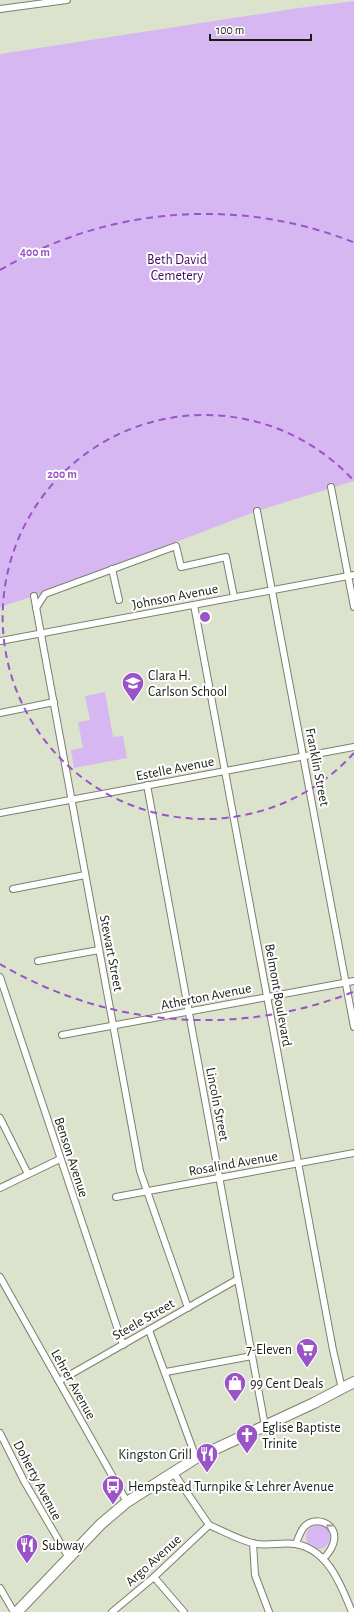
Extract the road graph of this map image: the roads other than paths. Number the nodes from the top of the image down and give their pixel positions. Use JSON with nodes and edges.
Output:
{"nodes":[{"id":1,"x":67,"y":0,"type":"edge"},
{"id":2,"x":0,"y":9,"type":"edge"},
{"id":3,"x":331,"y":487,"type":"dead end"},
{"id":4,"x":257,"y":511,"type":"dead end"},
{"id":5,"x":112,"y":569,"type":"junction"},
{"id":6,"x":351,"y":576,"type":"edge"},
{"id":7,"x":273,"y":590,"type":"junction"},
{"id":8,"x":34,"y":596,"type":"dead end"},
{"id":9,"x":234,"y":597,"type":"junction"},
{"id":10,"x":119,"y":600,"type":"dead end"},
{"id":11,"x":194,"y":605,"type":"junction"},
{"id":12,"x":354,"y":607,"type":"edge"},
{"id":13,"x":36,"y":608,"type":"junction"},
{"id":14,"x":41,"y":633,"type":"junction"},
{"id":15,"x":0,"y":641,"type":"edge"},
{"id":16,"x":54,"y":702,"type":"junction"},
{"id":17,"x":0,"y":713,"type":"edge"},
{"id":18,"x":354,"y":747,"type":"edge"},
{"id":19,"x":304,"y":756,"type":"junction"},
{"id":20,"x":225,"y":771,"type":"junction"},
{"id":21,"x":147,"y":786,"type":"junction"},
{"id":22,"x":72,"y":799,"type":"junction"},
{"id":23,"x":0,"y":813,"type":"edge"},
{"id":24,"x":85,"y":874,"type":"junction"},
{"id":25,"x":13,"y":889,"type":"dead end"},
{"id":26,"x":99,"y":950,"type":"junction"},
{"id":27,"x":38,"y":961,"type":"dead end"},
{"id":28,"x":0,"y":977,"type":"edge"},
{"id":29,"x":354,"y":981,"type":"edge"},
{"id":30,"x":346,"y":982,"type":"junction"},
{"id":31,"x":267,"y":997,"type":"junction"},
{"id":32,"x":189,"y":1012,"type":"junction"},
{"id":33,"x":113,"y":1026,"type":"junction"},
{"id":34,"x":354,"y":1027,"type":"edge"},
{"id":35,"x":62,"y":1035,"type":"dead end"},
{"id":36,"x":0,"y":1118,"type":"edge"},
{"id":37,"x":354,"y":1153,"type":"edge"},
{"id":38,"x":60,"y":1159,"type":"junction"},
{"id":39,"x":298,"y":1163,"type":"junction"},
{"id":40,"x":28,"y":1174,"type":"junction"},
{"id":41,"x":220,"y":1178,"type":"junction"},
{"id":42,"x":0,"y":1188,"type":"edge"},
{"id":43,"x":148,"y":1191,"type":"junction"},
{"id":44,"x":116,"y":1197,"type":"dead end"},
{"id":45,"x":0,"y":1277,"type":"edge"},
{"id":46,"x":238,"y":1279,"type":"junction"},
{"id":47,"x":188,"y":1308,"type":"junction"},
{"id":48,"x":149,"y":1330,"type":"junction"},
{"id":49,"x":122,"y":1345,"type":"junction"},
{"id":50,"x":252,"y":1356,"type":"junction"},
{"id":51,"x":166,"y":1372,"type":"junction"},
{"id":52,"x":59,"y":1381,"type":"junction"},
{"id":53,"x":354,"y":1382,"type":"edge"},
{"id":54,"x":342,"y":1389,"type":"junction"},
{"id":55,"x":265,"y":1426,"type":"junction"},
{"id":56,"x":0,"y":1433,"type":"edge"},
{"id":57,"x":196,"y":1458,"type":"junction"},
{"id":58,"x":173,"y":1472,"type":"junction"},
{"id":59,"x":127,"y":1502,"type":"junction"},
{"id":60,"x":209,"y":1525,"type":"junction"},
{"id":61,"x":253,"y":1543,"type":"junction"},
{"id":62,"x":296,"y":1544,"type":"junction"},
{"id":63,"x":69,"y":1558,"type":"junction"},
{"id":64,"x":323,"y":1559,"type":"junction"},
{"id":65,"x":154,"y":1577,"type":"junction"},
{"id":66,"x":0,"y":1588,"type":"edge"},
{"id":67,"x":14,"y":1612,"type":"edge"},
{"id":68,"x":17,"y":1612,"type":"edge"},
{"id":69,"x":112,"y":1612,"type":"edge"},
{"id":70,"x":184,"y":1612,"type":"edge"},
{"id":71,"x":269,"y":1612,"type":"edge"},
{"id":72,"x":352,"y":1612,"type":"edge"}],
"edges":[{"from":1,"to":2,"type":"street"},
{"from":3,"to":6,"type":"street"},
{"from":4,"to":7,"type":"street","name":"Franklin Street"},
{"from":5,"to":9,"type":"street"},
{"from":5,"to":10,"type":"street"},
{"from":5,"to":13,"type":"street"},
{"from":6,"to":7,"type":"street","name":"Johnson Avenue"},
{"from":6,"to":12,"type":"street"},
{"from":7,"to":9,"type":"street","name":"Johnson Avenue"},
{"from":7,"to":19,"type":"street","name":"Franklin Street"},
{"from":8,"to":13,"type":"street","name":"Stewart Street"},
{"from":9,"to":11,"type":"street","name":"Johnson Avenue"},
{"from":11,"to":14,"type":"street","name":"Johnson Avenue"},
{"from":11,"to":20,"type":"street","name":"Belmont Boulevard"},
{"from":13,"to":14,"type":"street","name":"Stewart Street"},
{"from":14,"to":15,"type":"street","name":"Johnson Avenue"},
{"from":14,"to":16,"type":"street","name":"Stewart Street"},
{"from":16,"to":17,"type":"street"},
{"from":16,"to":22,"type":"street","name":"Stewart Street"},
{"from":18,"to":19,"type":"street","name":"Estelle Avenue"},
{"from":19,"to":20,"type":"street","name":"Estelle Avenue"},
{"from":19,"to":30,"type":"street","name":"Franklin Street"},
{"from":20,"to":21,"type":"street","name":"Estelle Avenue"},
{"from":20,"to":31,"type":"street","name":"Belmont Boulevard"},
{"from":21,"to":22,"type":"street","name":"Estelle Avenue"},
{"from":21,"to":32,"type":"street","name":"Lincoln Street"},
{"from":22,"to":23,"type":"street","name":"Estelle Avenue"},
{"from":22,"to":24,"type":"street","name":"Stewart Street"},
{"from":24,"to":25,"type":"street"},
{"from":24,"to":26,"type":"street","name":"Stewart Street"},
{"from":26,"to":27,"type":"street"},
{"from":26,"to":33,"type":"street","name":"Stewart Street"},
{"from":28,"to":38,"type":"street","name":"Benson Avenue"},
{"from":29,"to":30,"type":"street","name":"Atherton Avenue"},
{"from":30,"to":31,"type":"street","name":"Atherton Avenue"},
{"from":30,"to":34,"type":"street","name":"Franklin Street"},
{"from":31,"to":32,"type":"street","name":"Atherton Avenue"},
{"from":31,"to":39,"type":"street","name":"Belmont Boulevard"},
{"from":32,"to":33,"type":"street","name":"Atherton Avenue"},
{"from":32,"to":41,"type":"street","name":"Lincoln Street"},
{"from":33,"to":35,"type":"street","name":"Atherton Avenue"},
{"from":33,"to":43,"type":"street","name":"Stewart Street"},
{"from":36,"to":40,"type":"street"},
{"from":37,"to":39,"type":"street","name":"Rosalind Avenue"},
{"from":38,"to":40,"type":"street"},
{"from":38,"to":49,"type":"street","name":"Benson Avenue"},
{"from":39,"to":41,"type":"street","name":"Rosalind Avenue"},
{"from":39,"to":54,"type":"street","name":"Belmont Boulevard"},
{"from":40,"to":42,"type":"street"},
{"from":41,"to":43,"type":"street","name":"Rosalind Avenue"},
{"from":41,"to":46,"type":"street","name":"Lincoln Street"},
{"from":43,"to":44,"type":"street","name":"Rosalind Avenue"},
{"from":43,"to":47,"type":"street","name":"Stewart Street"},
{"from":45,"to":52,"type":"street","name":"Lehrer Avenue"},
{"from":46,"to":47,"type":"street","name":"Steele Street"},
{"from":46,"to":50,"type":"street","name":"Lincoln Street"},
{"from":47,"to":48,"type":"street","name":"Steele Street"},
{"from":48,"to":49,"type":"street","name":"Steele Street"},
{"from":48,"to":51,"type":"street"},
{"from":49,"to":52,"type":"street","name":"Steele Street"},
{"from":50,"to":51,"type":"street"},
{"from":50,"to":55,"type":"street","name":"Lincoln Street"},
{"from":51,"to":57,"type":"street"},
{"from":52,"to":59,"type":"street","name":"Lehrer Avenue"},
{"from":53,"to":54,"type":"main road"},
{"from":54,"to":55,"type":"main road"},
{"from":55,"to":57,"type":"main road"},
{"from":56,"to":63,"type":"street","name":"Doherty Avenue"},
{"from":57,"to":58,"type":"main road"},
{"from":58,"to":59,"type":"main road"},
{"from":58,"to":60,"type":"street"},
{"from":59,"to":63,"type":"main road"},
{"from":60,"to":61,"type":"street"},
{"from":60,"to":65,"type":"street","name":"Argo Avenue"},
{"from":61,"to":62,"type":"street"},
{"from":61,"to":71,"type":"street"},
{"from":62,"to":64,"type":"street"},
{"from":64,"to":62,"type":"street","one_way":true},
{"from":63,"to":68,"type":"main road"},
{"from":64,"to":72,"type":"street"},
{"from":65,"to":69,"type":"street","name":"Argo Avenue"},
{"from":65,"to":70,"type":"street"},
{"from":66,"to":67,"type":"street"}]}
